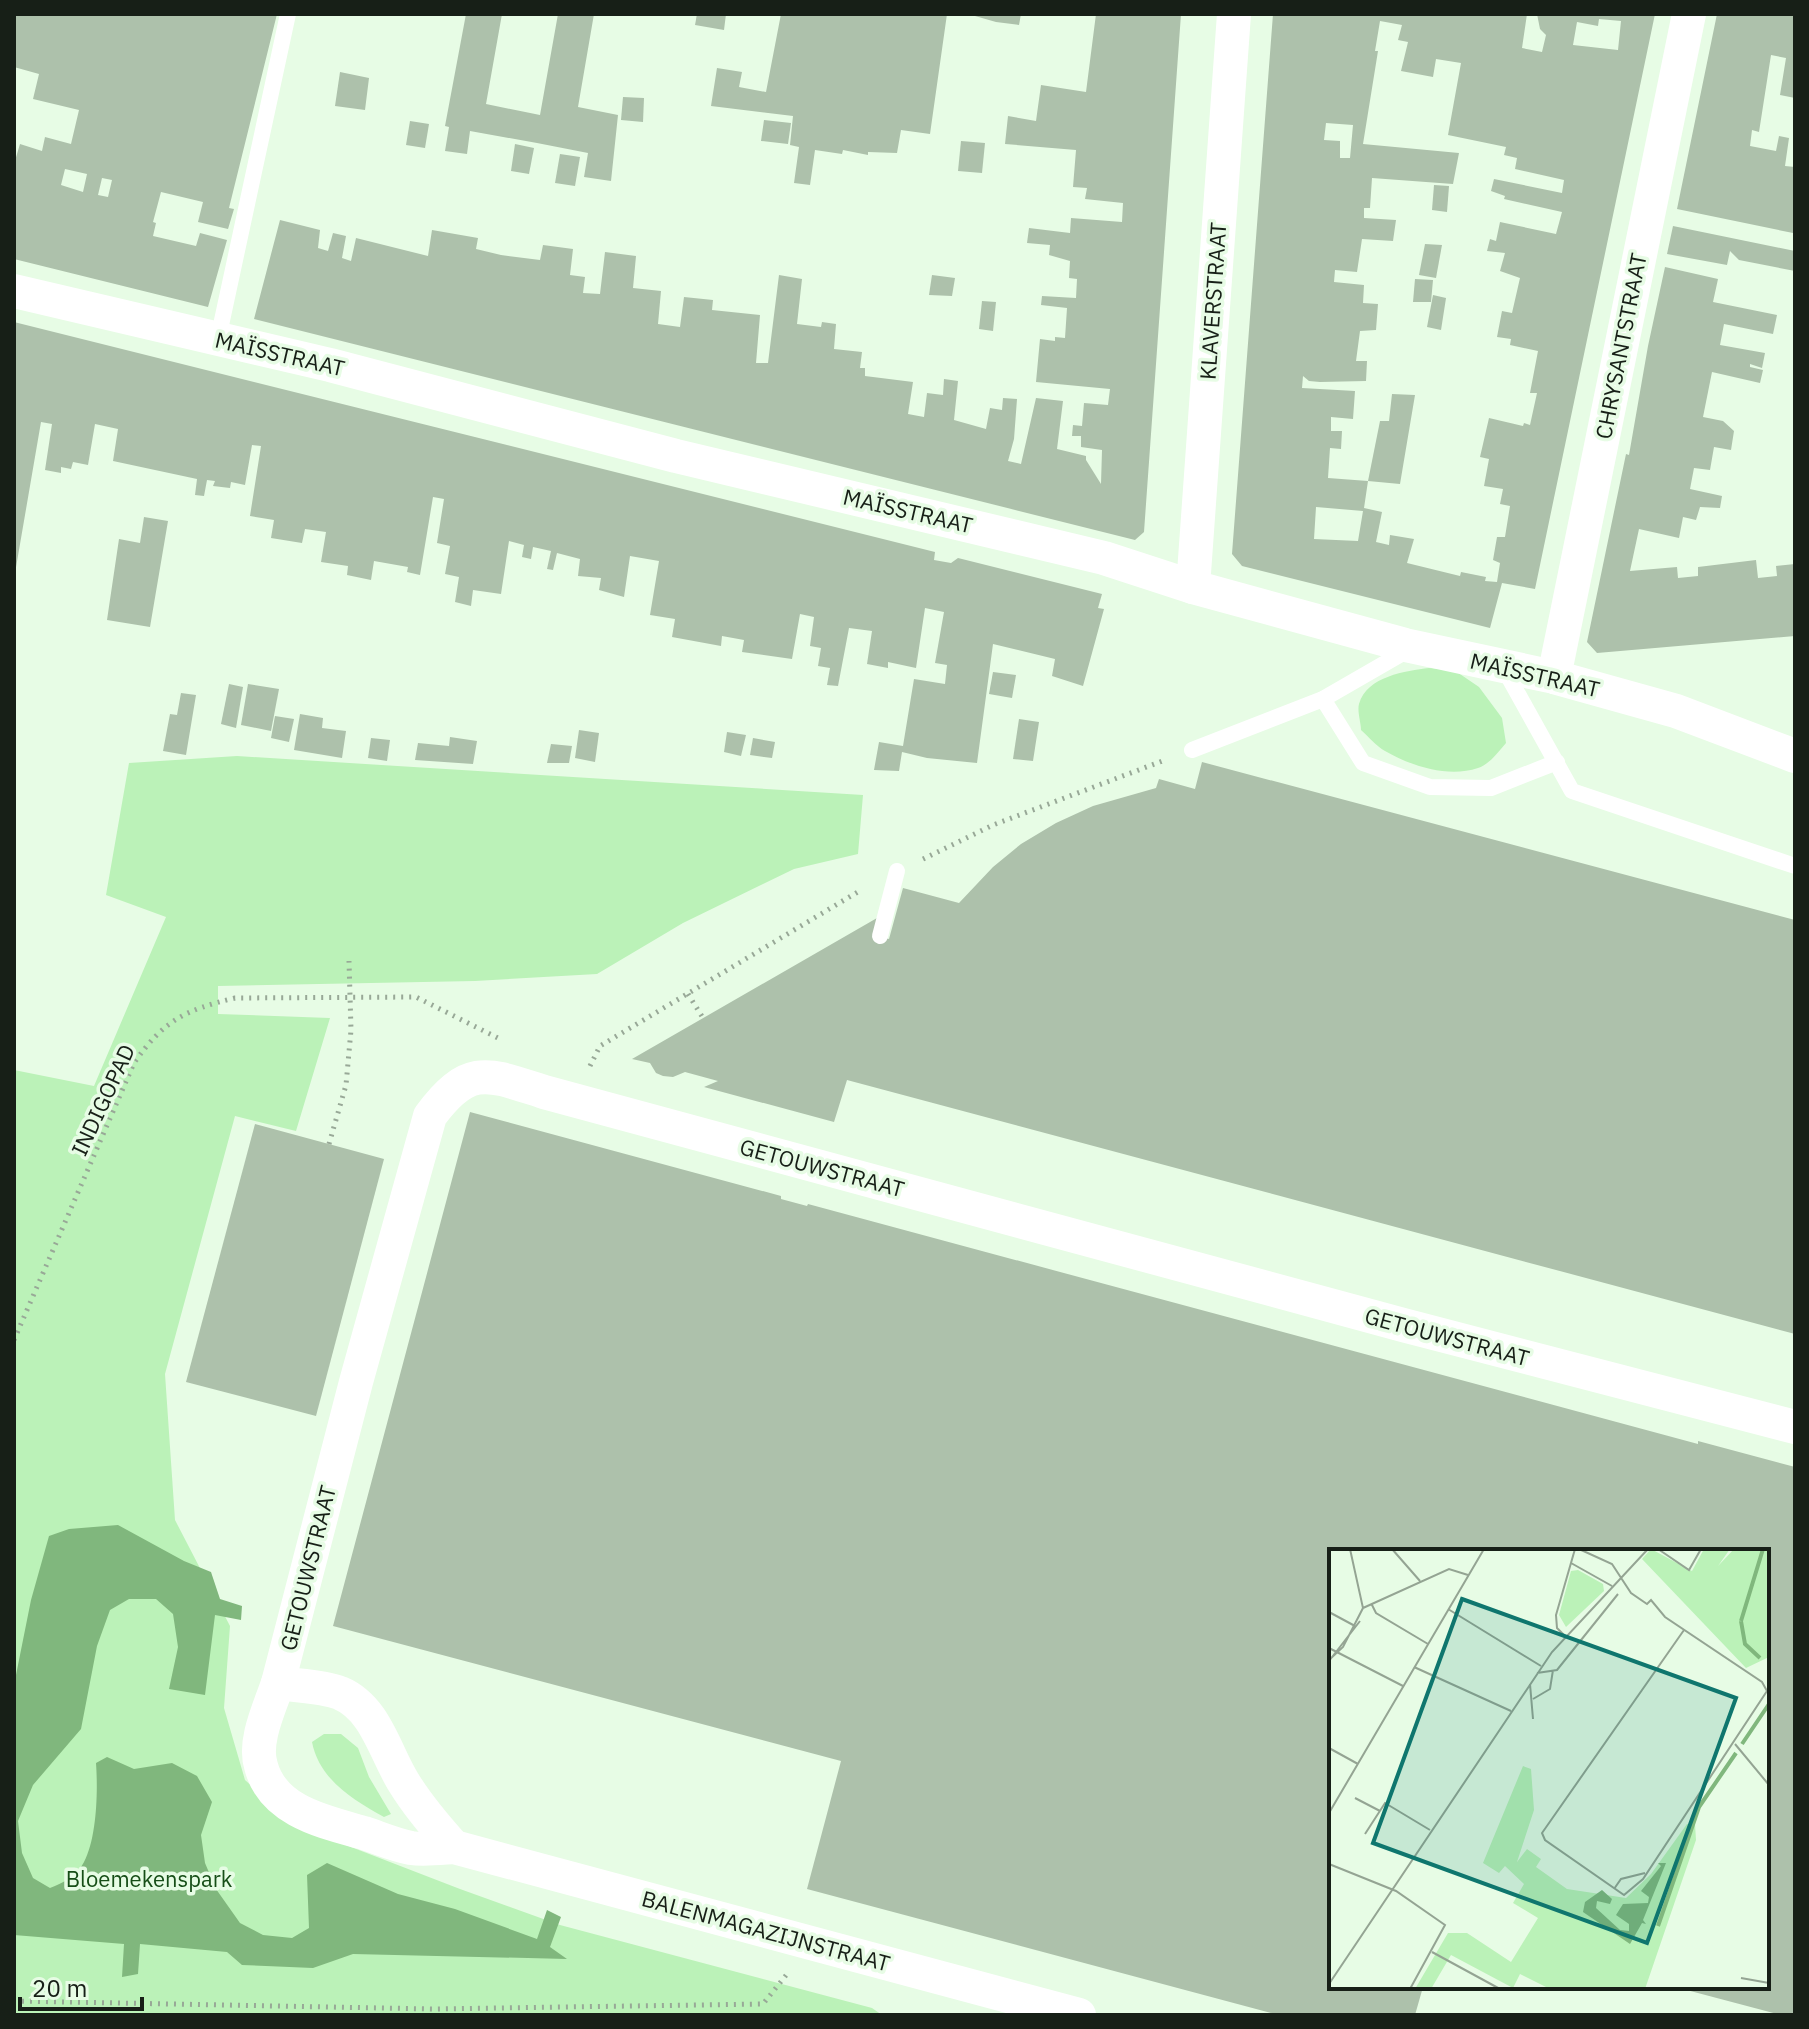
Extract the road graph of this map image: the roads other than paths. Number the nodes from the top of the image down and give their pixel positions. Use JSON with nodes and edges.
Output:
{"nodes":[{"id":1,"x":288,"y":14,"type":"edge"},
{"id":2,"x":1234,"y":14,"type":"edge"},
{"id":3,"x":1689,"y":14,"type":"edge"},
{"id":4,"x":14,"y":291,"type":"edge"},
{"id":5,"x":218,"y":339,"type":"junction"},
{"id":6,"x":1193,"y":587,"type":"junction"},
{"id":7,"x":1414,"y":647,"type":"junction"},
{"id":8,"x":1502,"y":666,"type":"junction"},
{"id":9,"x":1554,"y":677,"type":"junction"},
{"id":10,"x":1323,"y":699,"type":"junction"},
{"id":11,"x":1192,"y":750,"type":"dead end"},
{"id":12,"x":1795,"y":756,"type":"edge"},
{"id":13,"x":1557,"y":762,"type":"junction"},
{"id":14,"x":1795,"y":866,"type":"edge"},
{"id":15,"x":897,"y":871,"type":"dead end"},
{"id":16,"x":880,"y":936,"type":"dead end"},
{"id":17,"x":1795,"y":1427,"type":"edge"},
{"id":18,"x":278,"y":1683,"type":"junction"},
{"id":19,"x":454,"y":1847,"type":"junction"},
{"id":20,"x":1079,"y":2015,"type":"edge"}],
"edges":[{"from":1,"to":5,"type":"lane"},
{"from":2,"to":6,"type":"street","name":"KLAVERSTRAAT"},
{"from":3,"to":9,"type":"street","name":"CHRYSANTSTRAAT"},
{"from":4,"to":5,"type":"street","name":"MAÏSSTRAAT"},
{"from":5,"to":6,"type":"street","name":"MAÏSSTRAAT"},
{"from":6,"to":7,"type":"street","name":"MAÏSSTRAAT"},
{"from":7,"to":8,"type":"street","name":"MAÏSSTRAAT"},
{"from":7,"to":10,"type":"lane"},
{"from":8,"to":9,"type":"street","name":"MAÏSSTRAAT"},
{"from":8,"to":13,"type":"lane"},
{"from":9,"to":12,"type":"street","name":"MAÏSSTRAAT"},
{"from":10,"to":11,"type":"lane"},
{"from":10,"to":13,"type":"lane"},
{"from":13,"to":14,"type":"lane"},
{"from":15,"to":16,"type":"lane"},
{"from":17,"to":18,"type":"street","name":"GETOUWSTRAAT"},
{"from":18,"to":19,"type":"street"},
{"from":18,"to":19,"type":"street","name":"GETOUWSTRAAT"},
{"from":19,"to":20,"type":"street","name":"BALENMAGAZIJNSTRAAT"}]}
